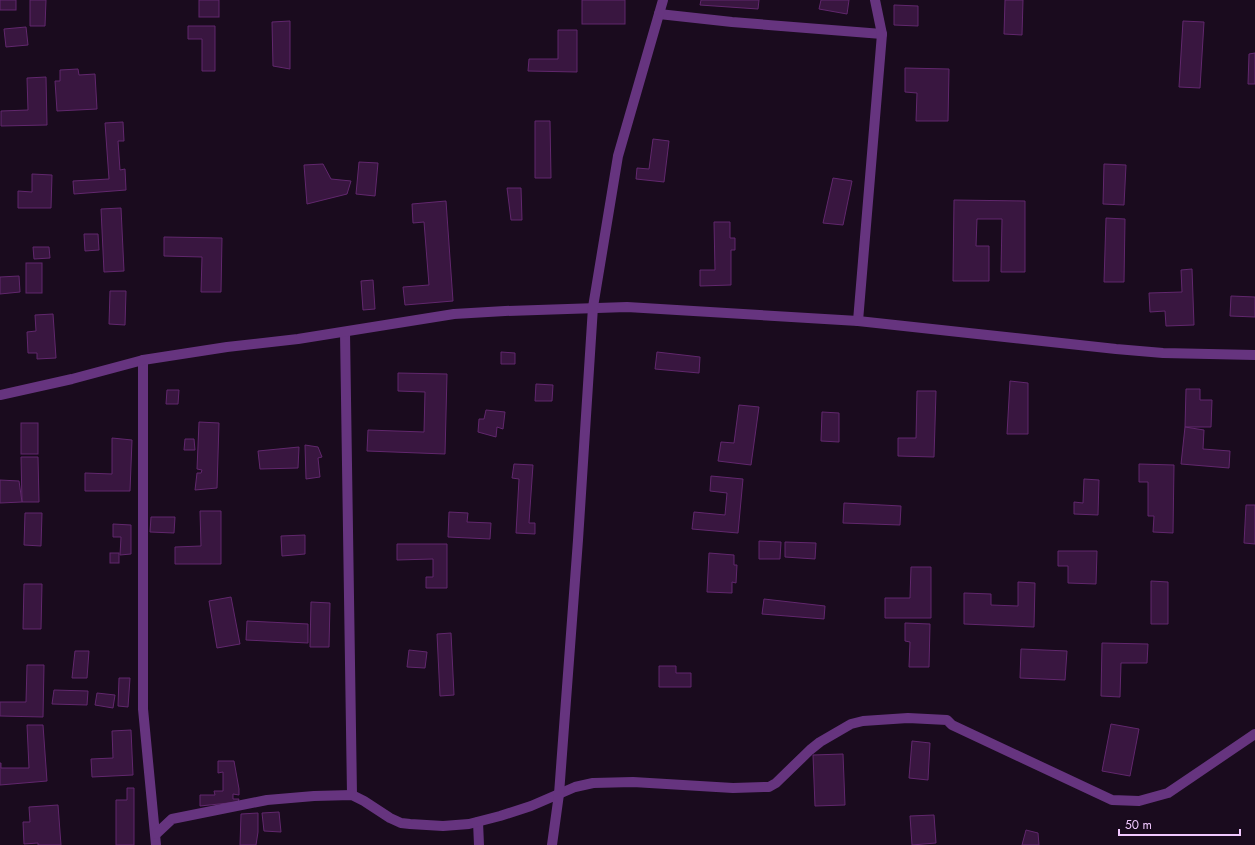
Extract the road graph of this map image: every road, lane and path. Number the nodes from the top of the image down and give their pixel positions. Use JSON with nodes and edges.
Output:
{"nodes":[{"id":1,"x":663,"y":0,"type":"edge"},
{"id":2,"x":875,"y":0,"type":"edge"},
{"id":3,"x":659,"y":14,"type":"junction"},
{"id":4,"x":882,"y":34,"type":"junction"},
{"id":5,"x":593,"y":307,"type":"junction"},
{"id":6,"x":858,"y":321,"type":"junction"},
{"id":7,"x":345,"y":332,"type":"junction"},
{"id":8,"x":1255,"y":355,"type":"edge"},
{"id":9,"x":143,"y":360,"type":"junction"},
{"id":10,"x":0,"y":395,"type":"edge"},
{"id":11,"x":1255,"y":734,"type":"edge"},
{"id":12,"x":559,"y":794,"type":"junction"},
{"id":13,"x":352,"y":795,"type":"junction"},
{"id":14,"x":478,"y":822,"type":"junction"},
{"id":15,"x":156,"y":834,"type":"junction"},
{"id":16,"x":156,"y":845,"type":"edge"},
{"id":17,"x":479,"y":845,"type":"edge"},
{"id":18,"x":552,"y":845,"type":"edge"}],
"edges":[{"from":1,"to":3,"type":"street"},
{"from":2,"to":4,"type":"street"},
{"from":3,"to":4,"type":"street"},
{"from":3,"to":5,"type":"street"},
{"from":4,"to":6,"type":"street"},
{"from":5,"to":6,"type":"street"},
{"from":5,"to":7,"type":"street"},
{"from":5,"to":12,"type":"street"},
{"from":6,"to":8,"type":"street"},
{"from":7,"to":9,"type":"street"},
{"from":7,"to":13,"type":"street"},
{"from":9,"to":10,"type":"street"},
{"from":9,"to":15,"type":"street"},
{"from":11,"to":12,"type":"street"},
{"from":12,"to":14,"type":"street"},
{"from":12,"to":18,"type":"street"},
{"from":13,"to":14,"type":"street"},
{"from":13,"to":15,"type":"street"},
{"from":14,"to":17,"type":"street"},
{"from":15,"to":16,"type":"street"}]}
